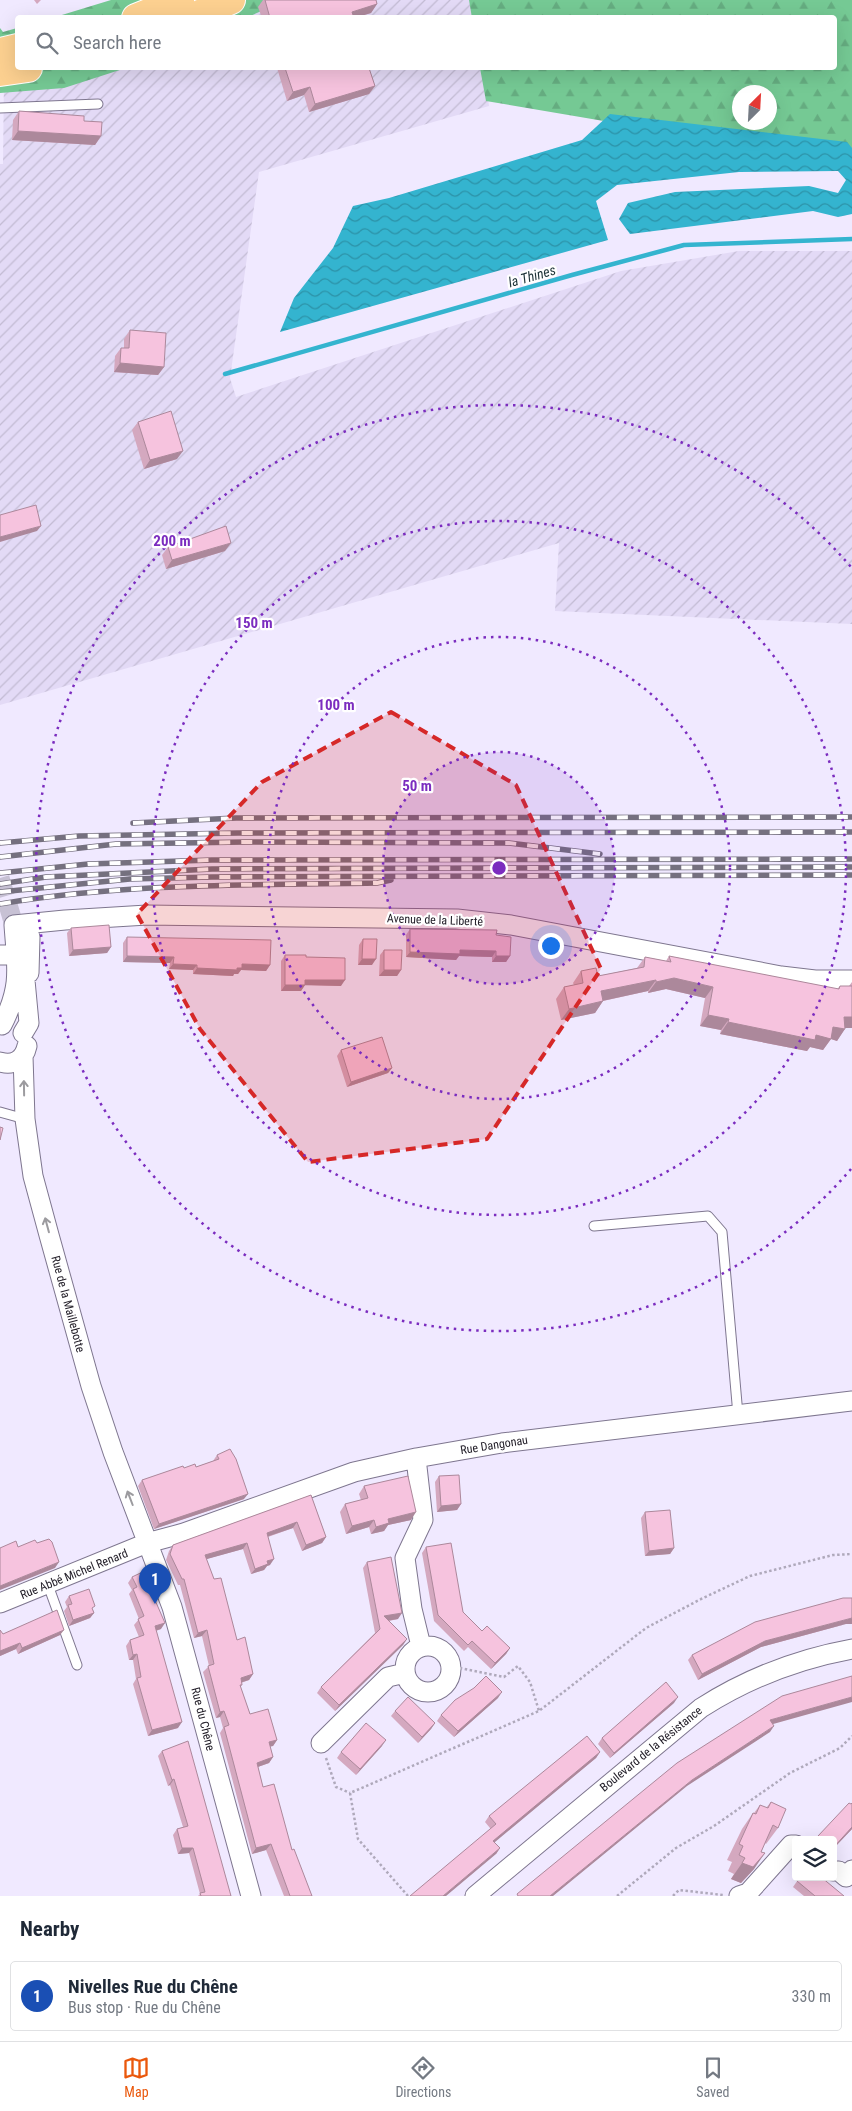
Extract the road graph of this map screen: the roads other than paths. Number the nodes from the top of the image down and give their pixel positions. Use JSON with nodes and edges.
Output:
{"nodes":[{"id":1,"x":180,"y":0,"type":"edge"},
{"id":2,"x":231,"y":0,"type":"edge"},
{"id":3,"x":143,"y":15,"type":"edge"},
{"id":4,"x":198,"y":15,"type":"edge"},
{"id":5,"x":15,"y":49,"type":"edge"},
{"id":6,"x":0,"y":52,"type":"edge"},
{"id":7,"x":15,"y":70,"type":"edge"},
{"id":8,"x":0,"y":72,"type":"edge"},
{"id":9,"x":98,"y":104,"type":"dead end"},
{"id":10,"x":0,"y":108,"type":"edge"},
{"id":11,"x":14,"y":925,"type":"junction"},
{"id":12,"x":8,"y":955,"type":"edge"},
{"id":13,"x":852,"y":980,"type":"edge"},
{"id":14,"x":28,"y":997,"type":"junction"},
{"id":15,"x":1,"y":1025,"type":"edge"},
{"id":16,"x":24,"y":1033,"type":"junction"},
{"id":17,"x":23,"y":1056,"type":"junction"},
{"id":18,"x":1,"y":1067,"type":"edge"},
{"id":19,"x":0,"y":1112,"type":"edge"},
{"id":20,"x":25,"y":1119,"type":"junction"},
{"id":21,"x":594,"y":1226,"type":"dead end"},
{"id":22,"x":852,"y":1401,"type":"edge"},
{"id":23,"x":738,"y":1415,"type":"junction"},
{"id":24,"x":416,"y":1458,"type":"junction"},
{"id":25,"x":147,"y":1544,"type":"junction"},
{"id":26,"x":48,"y":1585,"type":"junction"},
{"id":27,"x":0,"y":1603,"type":"edge"},
{"id":28,"x":421,"y":1646,"type":"junction"},
{"id":29,"x":852,"y":1649,"type":"edge"},
{"id":30,"x":78,"y":1665,"type":"dead end"},
{"id":31,"x":405,"y":1673,"type":"junction"},
{"id":32,"x":321,"y":1743,"type":"road end"},
{"id":33,"x":792,"y":1846,"type":"edge"},
{"id":34,"x":852,"y":1870,"type":"edge"},
{"id":35,"x":837,"y":1871,"type":"edge"},
{"id":36,"x":251,"y":1896,"type":"edge"},
{"id":37,"x":475,"y":1896,"type":"edge"},
{"id":38,"x":739,"y":1896,"type":"edge"}],
"edges":[{"from":1,"to":3,"type":"main road"},
{"from":2,"to":4,"type":"main road"},
{"from":5,"to":6,"type":"main road"},
{"from":7,"to":8,"type":"main road"},
{"from":9,"to":10,"type":"lane"},
{"from":11,"to":12,"type":"street"},
{"from":11,"to":13,"type":"street","name":"Avenue de la Liberté"},
{"from":11,"to":14,"type":"street"},
{"from":12,"to":14,"type":"street"},
{"from":12,"to":15,"type":"street"},
{"from":14,"to":16,"type":"street"},
{"from":15,"to":16,"type":"street"},
{"from":16,"to":17,"type":"street","name":"Rue de la Maillebotte"},
{"from":17,"to":18,"type":"street"},
{"from":20,"to":17,"type":"street","name":"Rue de la Maillebotte","one_way":true},
{"from":19,"to":20,"type":"lane"},
{"from":25,"to":20,"type":"street","name":"Rue de la Maillebotte","one_way":true},
{"from":21,"to":23,"type":"lane"},
{"from":22,"to":23,"type":"street","name":"Rue Dangonau"},
{"from":23,"to":24,"type":"street","name":"Rue Dangonau"},
{"from":24,"to":25,"type":"street","name":"Rue Dangonau"},
{"from":24,"to":28,"type":"street"},
{"from":25,"to":26,"type":"street","name":"Rue Abbé Michel Renard"},
{"from":25,"to":36,"type":"street","name":"Rue du Chêne"},
{"from":26,"to":27,"type":"street","name":"Rue Abbé Michel Renard"},
{"from":26,"to":30,"type":"lane"},
{"from":28,"to":31,"type":"street"},
{"from":28,"to":31,"type":"street"},
{"from":29,"to":37,"type":"street","name":"Boulevard de la Résistance"},
{"from":31,"to":32,"type":"street"},
{"from":33,"to":38,"type":"street"},
{"from":34,"to":35,"type":"street"}]}
